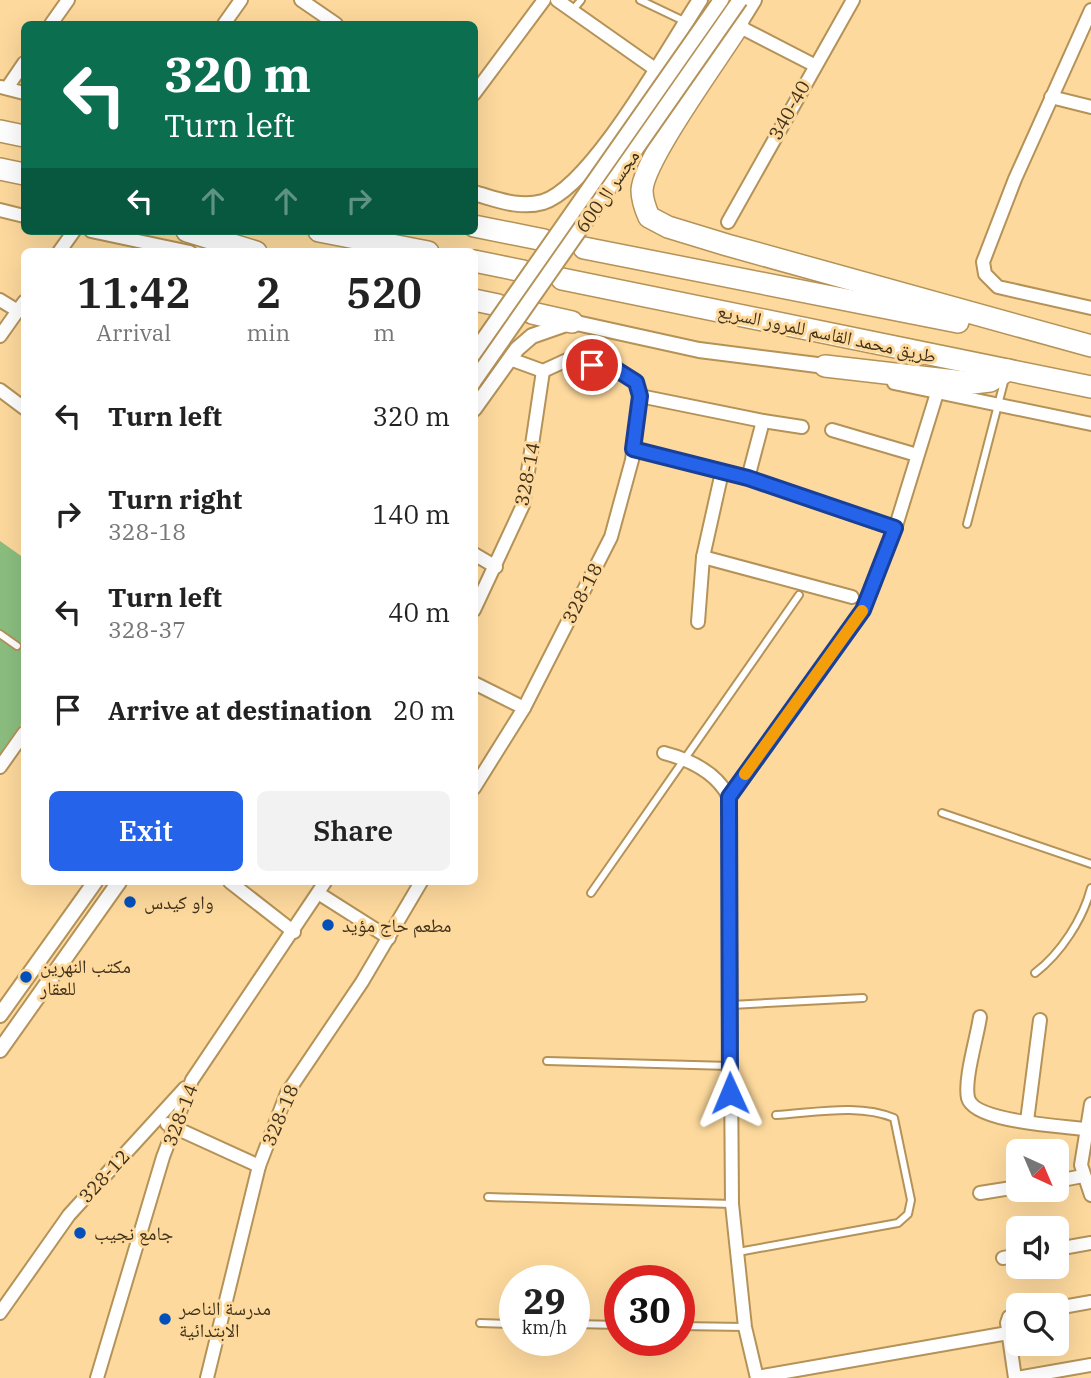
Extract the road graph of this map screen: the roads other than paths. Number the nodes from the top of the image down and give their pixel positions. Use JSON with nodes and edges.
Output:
{"nodes":[{"id":1,"x":68,"y":0,"type":"edge"},
{"id":2,"x":241,"y":0,"type":"edge"},
{"id":3,"x":302,"y":0,"type":"edge"},
{"id":4,"x":544,"y":0,"type":"edge"},
{"id":5,"x":557,"y":0,"type":"edge"},
{"id":6,"x":640,"y":0,"type":"edge"},
{"id":7,"x":699,"y":0,"type":"edge"},
{"id":8,"x":721,"y":0,"type":"edge"},
{"id":9,"x":740,"y":0,"type":"edge"},
{"id":10,"x":754,"y":0,"type":"edge"},
{"id":11,"x":853,"y":0,"type":"edge"},
{"id":12,"x":577,"y":5,"type":"edge"},
{"id":13,"x":1091,"y":10,"type":"edge"},
{"id":14,"x":53,"y":21,"type":"edge"},
{"id":15,"x":226,"y":21,"type":"edge"},
{"id":16,"x":331,"y":21,"type":"edge"},
{"id":17,"x":685,"y":22,"type":"junction"},
{"id":18,"x":738,"y":26,"type":"junction"},
{"id":19,"x":814,"y":65,"type":"junction"},
{"id":20,"x":21,"y":67,"type":"edge"},
{"id":21,"x":655,"y":69,"type":"junction"},
{"id":22,"x":4,"y":88,"type":"edge"},
{"id":23,"x":478,"y":89,"type":"edge"},
{"id":24,"x":21,"y":92,"type":"edge"},
{"id":25,"x":1051,"y":97,"type":"junction"},
{"id":26,"x":1091,"y":107,"type":"edge"},
{"id":27,"x":21,"y":128,"type":"edge"},
{"id":28,"x":0,"y":129,"type":"edge"},
{"id":29,"x":21,"y":135,"type":"edge"},
{"id":30,"x":478,"y":194,"type":"edge"},
{"id":31,"x":0,"y":210,"type":"edge"},
{"id":32,"x":21,"y":215,"type":"edge"},
{"id":33,"x":728,"y":222,"type":"dead end"},
{"id":34,"x":478,"y":227,"type":"edge"},
{"id":35,"x":110,"y":235,"type":"edge"},
{"id":36,"x":200,"y":235,"type":"edge"},
{"id":37,"x":340,"y":235,"type":"edge"},
{"id":38,"x":544,"y":240,"type":"dead end"},
{"id":39,"x":171,"y":248,"type":"edge"},
{"id":40,"x":243,"y":248,"type":"edge"},
{"id":41,"x":407,"y":248,"type":"edge"},
{"id":42,"x":584,"y":248,"type":"dead end"},
{"id":43,"x":478,"y":262,"type":"edge"},
{"id":44,"x":523,"y":271,"type":"dead end"},
{"id":45,"x":562,"y":279,"type":"dead end"},
{"id":46,"x":0,"y":300,"type":"edge"},
{"id":47,"x":478,"y":301,"type":"edge"},
{"id":48,"x":498,"y":305,"type":"dead end"},
{"id":49,"x":21,"y":307,"type":"edge"},
{"id":50,"x":1091,"y":308,"type":"edge"},
{"id":51,"x":532,"y":313,"type":"dead end"},
{"id":52,"x":572,"y":322,"type":"junction"},
{"id":53,"x":0,"y":337,"type":"edge"},
{"id":54,"x":478,"y":347,"type":"edge"},
{"id":55,"x":1091,"y":347,"type":"edge"},
{"id":56,"x":510,"y":359,"type":"junction"},
{"id":57,"x":825,"y":366,"type":"junction"},
{"id":58,"x":1008,"y":370,"type":"junction"},
{"id":59,"x":543,"y":371,"type":"junction"},
{"id":60,"x":478,"y":375,"type":"edge"},
{"id":61,"x":1091,"y":387,"type":"edge"},
{"id":62,"x":0,"y":390,"type":"edge"},
{"id":63,"x":937,"y":393,"type":"junction"},
{"id":64,"x":640,"y":396,"type":"junction"},
{"id":65,"x":478,"y":403,"type":"edge"},
{"id":66,"x":21,"y":406,"type":"edge"},
{"id":67,"x":996,"y":406,"type":"junction"},
{"id":68,"x":763,"y":421,"type":"junction"},
{"id":69,"x":1091,"y":424,"type":"edge"},
{"id":70,"x":802,"y":427,"type":"dead end"},
{"id":71,"x":832,"y":430,"type":"dead end"},
{"id":72,"x":633,"y":449,"type":"junction"},
{"id":73,"x":917,"y":455,"type":"junction"},
{"id":74,"x":722,"y":472,"type":"junction"},
{"id":75,"x":748,"y":478,"type":"junction"},
{"id":76,"x":967,"y":524,"type":"dead end"},
{"id":77,"x":895,"y":528,"type":"junction"},
{"id":78,"x":478,"y":556,"type":"edge"},
{"id":79,"x":703,"y":557,"type":"junction"},
{"id":80,"x":496,"y":567,"type":"junction"},
{"id":81,"x":799,"y":595,"type":"dead end"},
{"id":82,"x":852,"y":597,"type":"dead end"},
{"id":83,"x":478,"y":602,"type":"edge"},
{"id":84,"x":698,"y":622,"type":"dead end"},
{"id":85,"x":0,"y":634,"type":"edge"},
{"id":86,"x":17,"y":646,"type":"dead end"},
{"id":87,"x":478,"y":685,"type":"edge"},
{"id":88,"x":524,"y":708,"type":"junction"},
{"id":89,"x":21,"y":737,"type":"edge"},
{"id":90,"x":664,"y":753,"type":"dead end"},
{"id":91,"x":687,"y":759,"type":"junction"},
{"id":92,"x":0,"y":767,"type":"edge"},
{"id":93,"x":478,"y":782,"type":"edge"},
{"id":94,"x":729,"y":797,"type":"junction"},
{"id":95,"x":942,"y":813,"type":"dead end"},
{"id":96,"x":1091,"y":864,"type":"edge"},
{"id":97,"x":93,"y":885,"type":"edge"},
{"id":98,"x":117,"y":885,"type":"edge"},
{"id":99,"x":234,"y":885,"type":"edge"},
{"id":100,"x":419,"y":885,"type":"edge"},
{"id":101,"x":321,"y":888,"type":"edge"},
{"id":102,"x":1091,"y":888,"type":"edge"},
{"id":103,"x":591,"y":893,"type":"dead end"},
{"id":104,"x":294,"y":932,"type":"junction"},
{"id":105,"x":389,"y":938,"type":"junction"},
{"id":106,"x":1035,"y":973,"type":"dead end"},
{"id":107,"x":863,"y":998,"type":"dead end"},
{"id":108,"x":729,"y":1005,"type":"junction"},
{"id":109,"x":1,"y":1011,"type":"edge"},
{"id":110,"x":980,"y":1017,"type":"dead end"},
{"id":111,"x":1040,"y":1020,"type":"dead end"},
{"id":112,"x":0,"y":1050,"type":"edge"},
{"id":113,"x":547,"y":1061,"type":"dead end"},
{"id":114,"x":730,"y":1066,"type":"junction"},
{"id":115,"x":192,"y":1080,"type":"junction"},
{"id":116,"x":1091,"y":1104,"type":"edge"},
{"id":117,"x":776,"y":1115,"type":"dead end"},
{"id":118,"x":157,"y":1121,"type":"junction"},
{"id":119,"x":1027,"y":1121,"type":"junction"},
{"id":120,"x":174,"y":1126,"type":"junction"},
{"id":121,"x":1085,"y":1129,"type":"junction"},
{"id":122,"x":1086,"y":1154,"type":"edge"},
{"id":123,"x":259,"y":1166,"type":"junction"},
{"id":124,"x":1083,"y":1176,"type":"junction"},
{"id":125,"x":1069,"y":1179,"type":"edge"},
{"id":126,"x":1006,"y":1189,"type":"edge"},
{"id":127,"x":980,"y":1193,"type":"dead end"},
{"id":128,"x":1091,"y":1195,"type":"edge"},
{"id":129,"x":488,"y":1196,"type":"dead end"},
{"id":130,"x":732,"y":1204,"type":"junction"},
{"id":131,"x":1091,"y":1242,"type":"edge"},
{"id":132,"x":1069,"y":1247,"type":"edge"},
{"id":133,"x":738,"y":1252,"type":"junction"},
{"id":134,"x":1006,"y":1257,"type":"edge"},
{"id":135,"x":1003,"y":1258,"type":"dead end"},
{"id":136,"x":1091,"y":1302,"type":"edge"},
{"id":137,"x":1069,"y":1306,"type":"edge"},
{"id":138,"x":0,"y":1313,"type":"edge"},
{"id":139,"x":480,"y":1323,"type":"dead end"},
{"id":140,"x":499,"y":1324,"type":"edge"},
{"id":141,"x":695,"y":1326,"type":"edge"},
{"id":142,"x":745,"y":1327,"type":"junction"},
{"id":143,"x":1006,"y":1334,"type":"edge"},
{"id":144,"x":1012,"y":1356,"type":"edge"},
{"id":145,"x":1091,"y":1365,"type":"edge"},
{"id":146,"x":757,"y":1377,"type":"edge"},
{"id":147,"x":97,"y":1378,"type":"edge"},
{"id":148,"x":207,"y":1378,"type":"edge"},
{"id":149,"x":1016,"y":1378,"type":"edge"}],
"edges":[{"from":1,"to":14,"type":"street"},
{"from":2,"to":15,"type":"street"},
{"from":3,"to":16,"type":"street"},
{"from":4,"to":23,"type":"street"},
{"from":5,"to":12,"type":"street"},
{"from":6,"to":17,"type":"lane"},
{"from":7,"to":17,"type":"street"},
{"from":8,"to":54,"type":"street","name":"مجسر ال600","bridge":true},
{"from":9,"to":60,"type":"street","name":"مجسر ال600","bridge":true},
{"from":10,"to":18,"type":"street"},
{"from":11,"to":19,"type":"street","name":"340-40"},
{"from":12,"to":21,"type":"street"},
{"from":13,"to":25,"type":"street"},
{"from":17,"to":21,"type":"street"},
{"from":18,"to":19,"type":"street"},
{"from":18,"to":55,"type":"highway"},
{"from":19,"to":33,"type":"street","name":"340-40"},
{"from":20,"to":22,"type":"street"},
{"from":21,"to":30,"type":"street"},
{"from":22,"to":24,"type":"street"},
{"from":25,"to":26,"type":"street"},
{"from":25,"to":50,"type":"street"},
{"from":27,"to":28,"type":"highway"},
{"from":28,"to":29,"type":"highway"},
{"from":31,"to":32,"type":"street"},
{"from":34,"to":38,"type":"highway"},
{"from":35,"to":39,"type":"street"},
{"from":36,"to":40,"type":"highway"},
{"from":37,"to":41,"type":"highway"},
{"from":42,"to":55,"type":"highway","name":"طريق محمد القاسم للمرور السريع"},
{"from":43,"to":44,"type":"highway"},
{"from":45,"to":58,"type":"highway","name":"طريق محمد القاسم للمرور السريع"},
{"from":46,"to":49,"type":"street"},
{"from":47,"to":48,"type":"highway"},
{"from":49,"to":53,"type":"street"},
{"from":51,"to":52,"type":"highway"},
{"from":52,"to":56,"type":"street"},
{"from":52,"to":57,"type":"street"},
{"from":56,"to":59,"type":"street"},
{"from":56,"to":65,"type":"street"},
{"from":57,"to":58,"type":"highway"},
{"from":57,"to":63,"type":"street"},
{"from":58,"to":61,"type":"highway","name":"طريق محمد القاسم للمرور السريع"},
{"from":58,"to":67,"type":"lane"},
{"from":59,"to":64,"type":"street","name":"328-18"},
{"from":59,"to":80,"type":"street","name":"328-14"},
{"from":62,"to":66,"type":"street"},
{"from":63,"to":67,"type":"street"},
{"from":63,"to":73,"type":"street"},
{"from":64,"to":68,"type":"street"},
{"from":64,"to":72,"type":"street","name":"328-18"},
{"from":67,"to":69,"type":"street"},
{"from":67,"to":76,"type":"lane"},
{"from":68,"to":70,"type":"street"},
{"from":68,"to":75,"type":"street"},
{"from":71,"to":73,"type":"street"},
{"from":72,"to":74,"type":"street"},
{"from":72,"to":88,"type":"street","name":"328-18"},
{"from":73,"to":77,"type":"street"},
{"from":74,"to":75,"type":"street"},
{"from":74,"to":79,"type":"street"},
{"from":75,"to":77,"type":"street"},
{"from":77,"to":94,"type":"street"},
{"from":78,"to":80,"type":"street"},
{"from":79,"to":82,"type":"street"},
{"from":79,"to":84,"type":"street"},
{"from":80,"to":83,"type":"street","name":"328-14"},
{"from":81,"to":91,"type":"lane"},
{"from":85,"to":86,"type":"lane"},
{"from":87,"to":88,"type":"street"},
{"from":88,"to":93,"type":"street","name":"328-18"},
{"from":89,"to":92,"type":"street"},
{"from":90,"to":91,"type":"street"},
{"from":91,"to":94,"type":"street"},
{"from":91,"to":103,"type":"lane"},
{"from":94,"to":108,"type":"street"},
{"from":95,"to":96,"type":"lane"},
{"from":97,"to":109,"type":"street"},
{"from":98,"to":112,"type":"street"},
{"from":99,"to":104,"type":"street"},
{"from":100,"to":105,"type":"street","name":"328-18"},
{"from":101,"to":104,"type":"street","name":"328-14"},
{"from":101,"to":105,"type":"street"},
{"from":102,"to":106,"type":"lane"},
{"from":104,"to":115,"type":"street","name":"328-14"},
{"from":105,"to":123,"type":"street","name":"328-18"},
{"from":107,"to":108,"type":"lane"},
{"from":108,"to":114,"type":"street"},
{"from":110,"to":119,"type":"street"},
{"from":111,"to":119,"type":"street"},
{"from":113,"to":114,"type":"lane"},
{"from":114,"to":130,"type":"street"},
{"from":115,"to":118,"type":"street","name":"328-12"},
{"from":115,"to":120,"type":"street","name":"328-14"},
{"from":116,"to":121,"type":"street"},
{"from":117,"to":133,"type":"lane"},
{"from":118,"to":120,"type":"street"},
{"from":118,"to":138,"type":"street","name":"328-12"},
{"from":119,"to":121,"type":"street"},
{"from":120,"to":123,"type":"street"},
{"from":120,"to":147,"type":"street","name":"328-14"},
{"from":121,"to":122,"type":"street"},
{"from":122,"to":124,"type":"street"},
{"from":123,"to":148,"type":"street","name":"328-18"},
{"from":124,"to":125,"type":"street"},
{"from":124,"to":128,"type":"street"},
{"from":126,"to":127,"type":"street"},
{"from":129,"to":130,"type":"lane"},
{"from":130,"to":133,"type":"street"},
{"from":131,"to":132,"type":"street"},
{"from":133,"to":142,"type":"street"},
{"from":134,"to":135,"type":"street"},
{"from":136,"to":137,"type":"street"},
{"from":139,"to":140,"type":"lane"},
{"from":141,"to":142,"type":"lane"},
{"from":142,"to":146,"type":"street"},
{"from":143,"to":146,"type":"street"},
{"from":144,"to":149,"type":"street"},
{"from":145,"to":149,"type":"street"}]}
